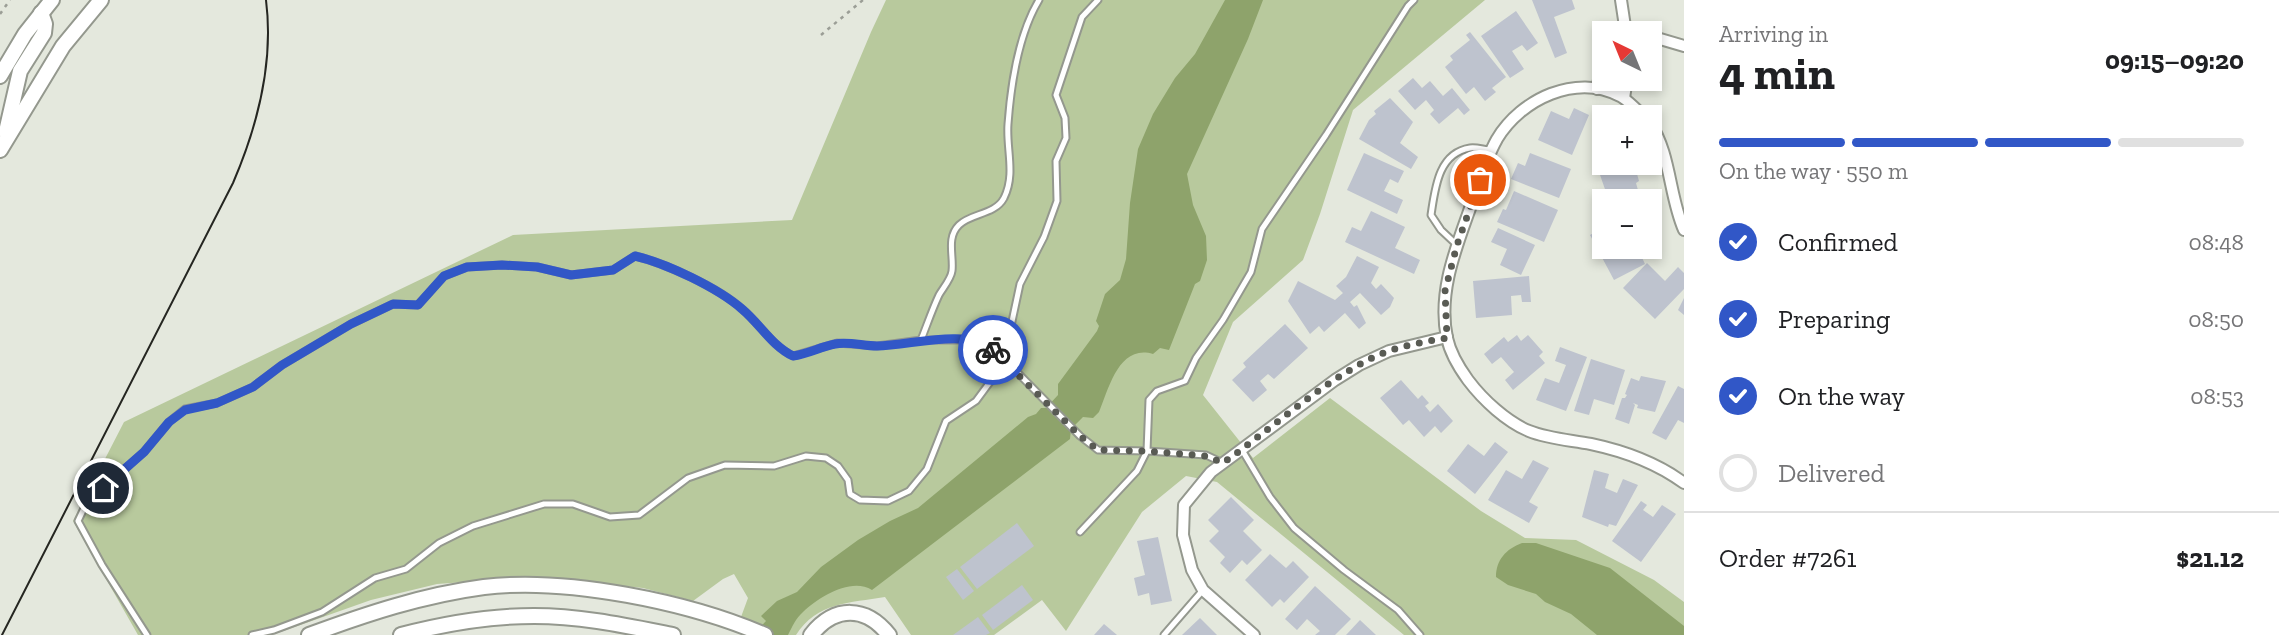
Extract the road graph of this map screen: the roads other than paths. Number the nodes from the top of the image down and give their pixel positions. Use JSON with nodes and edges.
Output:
{"nodes":[{"id":1,"x":52,"y":0,"type":"edge"},
{"id":2,"x":101,"y":0,"type":"edge"},
{"id":3,"x":1039,"y":0,"type":"edge"},
{"id":4,"x":1098,"y":0,"type":"edge"},
{"id":5,"x":1414,"y":0,"type":"edge"},
{"id":6,"x":1621,"y":0,"type":"edge"},
{"id":7,"x":41,"y":13,"type":"junction"},
{"id":8,"x":1622,"y":21,"type":"edge"},
{"id":9,"x":1662,"y":40,"type":"edge"},
{"id":10,"x":1684,"y":46,"type":"edge"},
{"id":11,"x":0,"y":76,"type":"edge"},
{"id":12,"x":1592,"y":89,"type":"edge"},
{"id":13,"x":1604,"y":91,"type":"edge"},
{"id":14,"x":1625,"y":91,"type":"edge"},
{"id":15,"x":1624,"y":97,"type":"junction"},
{"id":16,"x":1632,"y":105,"type":"edge"},
{"id":17,"x":1,"y":148,"type":"edge"},
{"id":18,"x":1492,"y":150,"type":"junction"},
{"id":19,"x":1662,"y":157,"type":"edge"},
{"id":20,"x":1684,"y":230,"type":"edge"},
{"id":21,"x":1457,"y":245,"type":"junction"},
{"id":22,"x":1447,"y":338,"type":"junction"},
{"id":23,"x":921,"y":340,"type":"junction"},
{"id":24,"x":1004,"y":359,"type":"junction"},
{"id":25,"x":1242,"y":450,"type":"junction"},
{"id":26,"x":1147,"y":451,"type":"junction"},
{"id":27,"x":1223,"y":463,"type":"junction"},
{"id":28,"x":1684,"y":483,"type":"edge"},
{"id":29,"x":1080,"y":532,"type":"dead end"},
{"id":30,"x":1203,"y":590,"type":"junction"},
{"id":31,"x":147,"y":635,"type":"edge"},
{"id":32,"x":252,"y":635,"type":"edge"},
{"id":33,"x":309,"y":635,"type":"edge"},
{"id":34,"x":401,"y":635,"type":"edge"},
{"id":35,"x":673,"y":635,"type":"edge"},
{"id":36,"x":765,"y":635,"type":"edge"},
{"id":37,"x":811,"y":635,"type":"edge"},
{"id":38,"x":890,"y":635,"type":"edge"},
{"id":39,"x":1164,"y":635,"type":"edge"},
{"id":40,"x":1254,"y":635,"type":"edge"},
{"id":41,"x":1420,"y":635,"type":"edge"}],
"edges":[{"from":1,"to":7,"type":"main road"},
{"from":2,"to":17,"type":"main road"},
{"from":3,"to":23,"type":"lane"},
{"from":4,"to":24,"type":"lane"},
{"from":5,"to":26,"type":"lane"},
{"from":6,"to":8,"type":"street"},
{"from":7,"to":11,"type":"main road"},
{"from":7,"to":17,"type":"main road"},
{"from":9,"to":10,"type":"street"},
{"from":12,"to":18,"type":"street"},
{"from":13,"to":15,"type":"street"},
{"from":14,"to":15,"type":"street"},
{"from":15,"to":16,"type":"street"},
{"from":18,"to":21,"type":"street"},
{"from":18,"to":21,"type":"lane"},
{"from":19,"to":20,"type":"street"},
{"from":21,"to":22,"type":"street"},
{"from":22,"to":25,"type":"street"},
{"from":22,"to":28,"type":"street"},
{"from":23,"to":24,"type":"lane"},
{"from":23,"to":31,"type":"lane"},
{"from":24,"to":26,"type":"lane"},
{"from":24,"to":32,"type":"lane"},
{"from":25,"to":27,"type":"street"},
{"from":25,"to":41,"type":"lane"},
{"from":26,"to":27,"type":"lane"},
{"from":26,"to":29,"type":"lane"},
{"from":27,"to":30,"type":"street"},
{"from":30,"to":39,"type":"lane"},
{"from":30,"to":40,"type":"street"},
{"from":33,"to":36,"type":"main road"},
{"from":34,"to":35,"type":"main road"},
{"from":37,"to":38,"type":"main road"}]}
